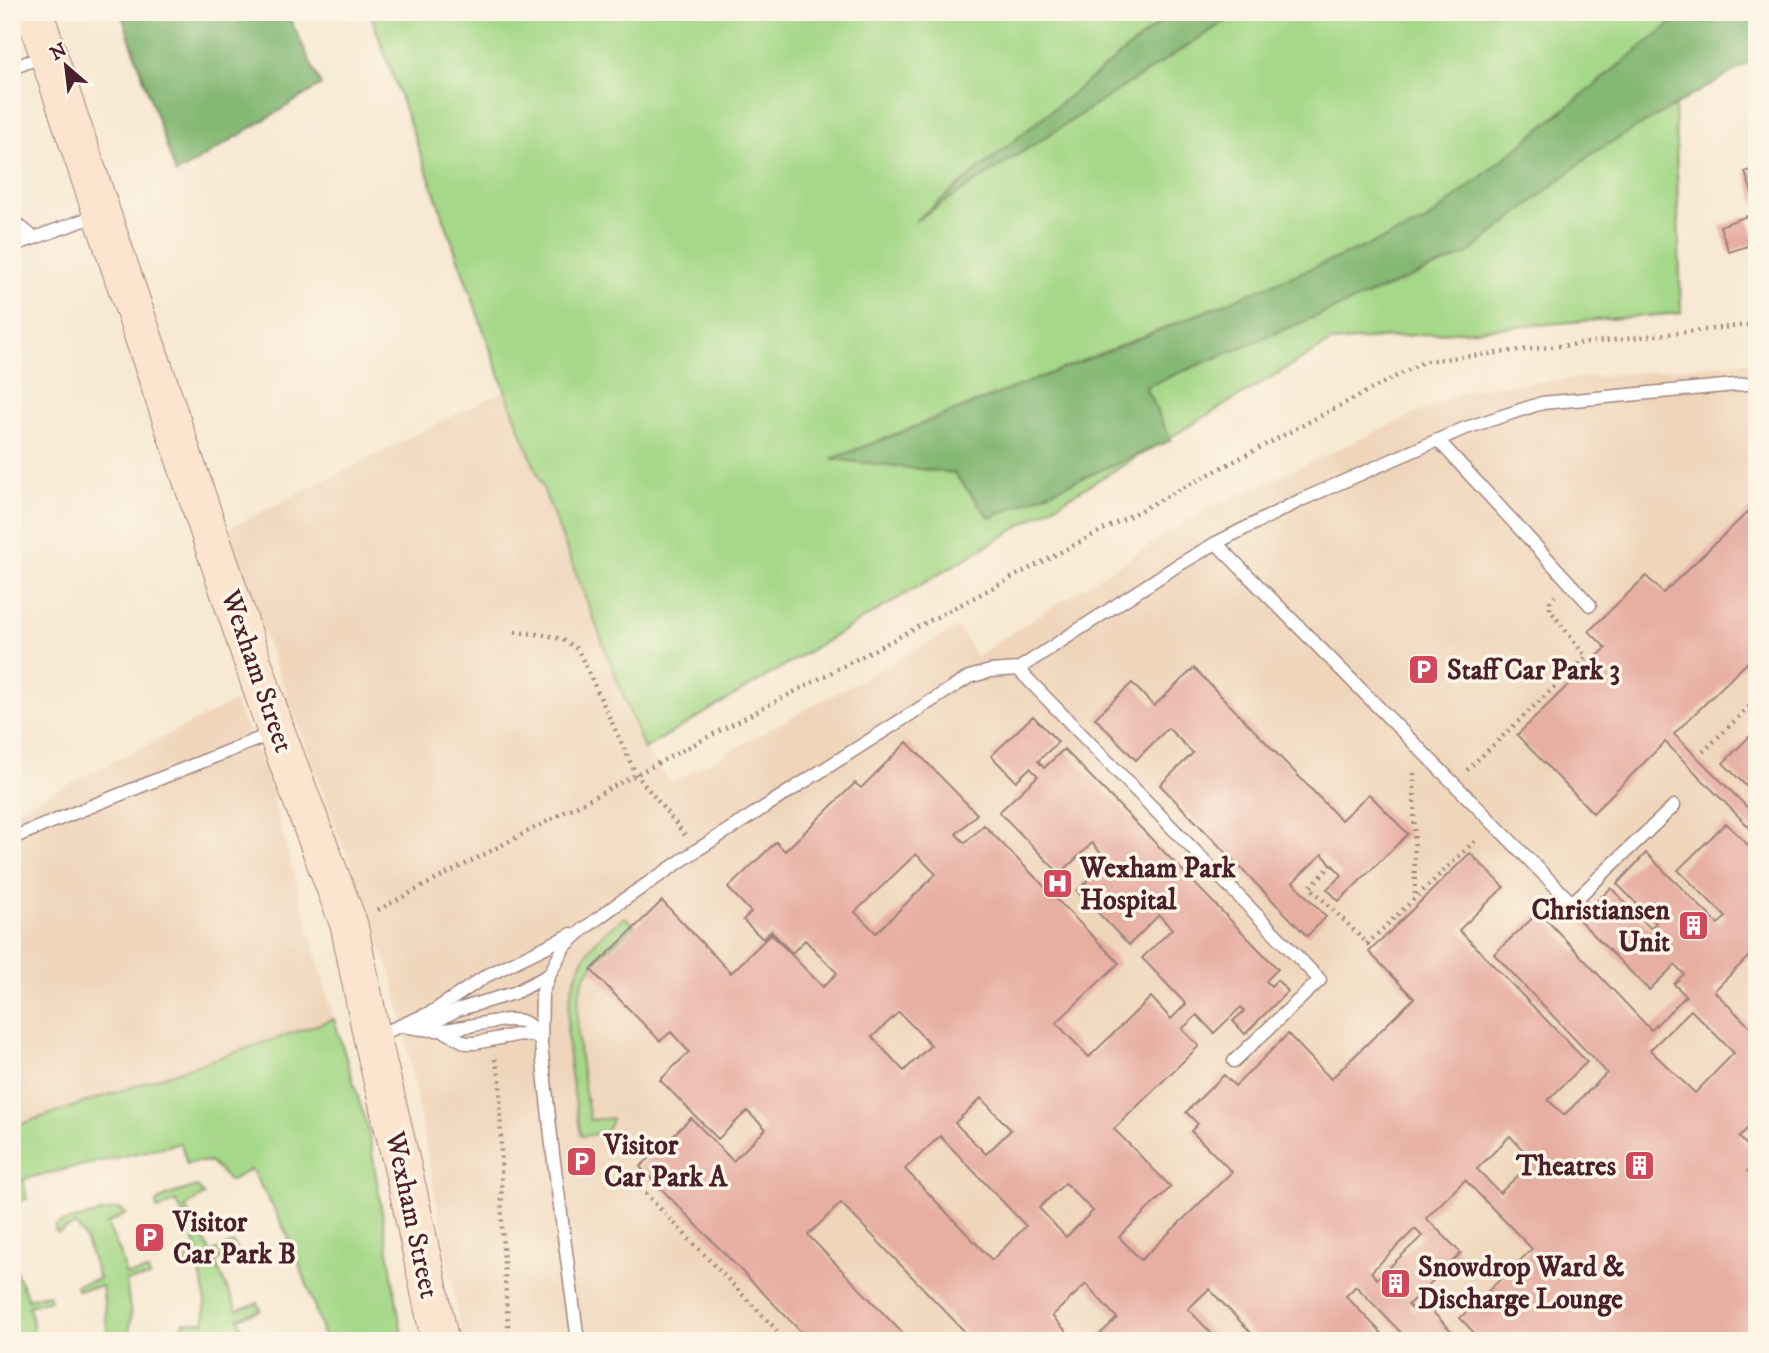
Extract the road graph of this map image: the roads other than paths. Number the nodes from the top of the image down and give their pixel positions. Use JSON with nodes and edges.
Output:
{"nodes":[{"id":1,"x":34,"y":12,"type":"edge"},
{"id":2,"x":48,"y":54,"type":"junction"},
{"id":3,"x":12,"y":68,"type":"edge"},
{"id":4,"x":102,"y":214,"type":"junction"},
{"id":5,"x":12,"y":220,"type":"edge"},
{"id":6,"x":34,"y":238,"type":"junction"},
{"id":7,"x":12,"y":246,"type":"edge"},
{"id":8,"x":1757,"y":383,"type":"edge"},
{"id":9,"x":1438,"y":440,"type":"junction"},
{"id":10,"x":1216,"y":543,"type":"junction"},
{"id":11,"x":1590,"y":605,"type":"dead end"},
{"id":12,"x":1018,"y":669,"type":"junction"},
{"id":13,"x":276,"y":731,"type":"junction"},
{"id":14,"x":1674,"y":806,"type":"dead end"},
{"id":15,"x":12,"y":838,"type":"edge"},
{"id":16,"x":585,"y":928,"type":"junction"},
{"id":17,"x":549,"y":975,"type":"junction"},
{"id":18,"x":422,"y":1029,"type":"junction"},
{"id":19,"x":442,"y":1030,"type":"junction"},
{"id":20,"x":388,"y":1031,"type":"junction"},
{"id":21,"x":539,"y":1040,"type":"junction"},
{"id":22,"x":1234,"y":1061,"type":"dead end"},
{"id":23,"x":440,"y":1341,"type":"edge"},
{"id":24,"x":578,"y":1341,"type":"edge"}],
"edges":[{"from":1,"to":2,"type":"street","name":"Wexham Street"},
{"from":2,"to":3,"type":"lane"},
{"from":2,"to":4,"type":"street","name":"Wexham Street"},
{"from":4,"to":6,"type":"lane"},
{"from":4,"to":13,"type":"street","name":"Wexham Street"},
{"from":5,"to":6,"type":"lane"},
{"from":6,"to":7,"type":"lane"},
{"from":8,"to":9,"type":"lane"},
{"from":9,"to":10,"type":"lane"},
{"from":9,"to":11,"type":"lane"},
{"from":10,"to":12,"type":"lane"},
{"from":10,"to":14,"type":"lane"},
{"from":12,"to":16,"type":"lane"},
{"from":12,"to":22,"type":"lane"},
{"from":13,"to":15,"type":"lane"},
{"from":13,"to":20,"type":"street","name":"Wexham Street"},
{"from":16,"to":17,"type":"lane"},
{"from":16,"to":20,"type":"lane"},
{"from":17,"to":18,"type":"lane"},
{"from":17,"to":21,"type":"lane"},
{"from":18,"to":19,"type":"lane"},
{"from":18,"to":20,"type":"lane"},
{"from":19,"to":21,"type":"lane"},
{"from":19,"to":21,"type":"lane"},
{"from":20,"to":23,"type":"street","name":"Wexham Street"},
{"from":21,"to":24,"type":"lane"}]}
